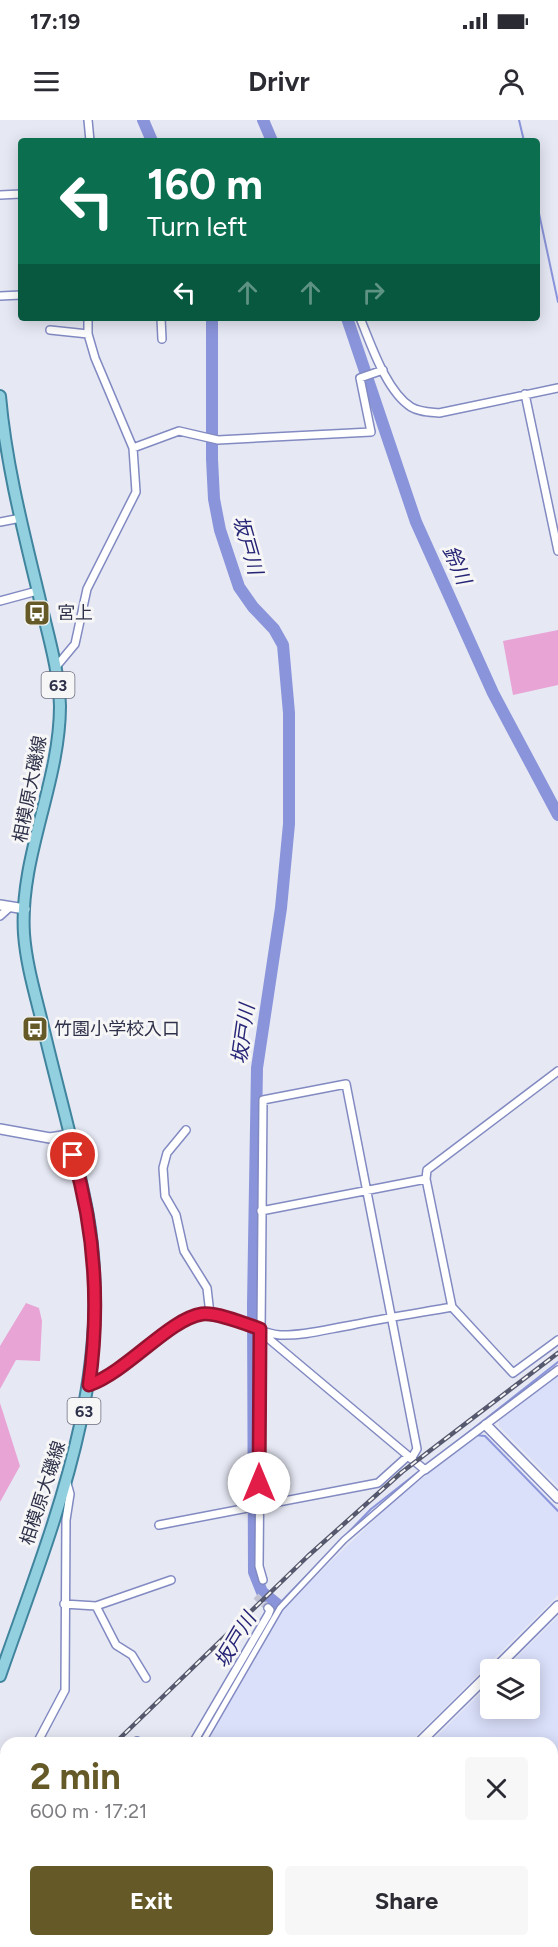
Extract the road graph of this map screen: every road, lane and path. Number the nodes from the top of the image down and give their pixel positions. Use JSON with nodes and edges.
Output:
{"nodes":[{"id":1,"x":88,"y":120,"type":"edge"},
{"id":2,"x":90,"y":138,"type":"edge"},
{"id":3,"x":18,"y":194,"type":"edge"},
{"id":4,"x":0,"y":195,"type":"edge"},
{"id":5,"x":18,"y":295,"type":"edge"},
{"id":6,"x":0,"y":296,"type":"edge"},
{"id":7,"x":88,"y":321,"type":"edge"},
{"id":8,"x":161,"y":321,"type":"edge"},
{"id":9,"x":361,"y":321,"type":"edge"},
{"id":10,"x":50,"y":330,"type":"dead end"},
{"id":11,"x":88,"y":334,"type":"junction"},
{"id":12,"x":162,"y":339,"type":"dead end"},
{"id":13,"x":380,"y":371,"type":"junction"},
{"id":14,"x":558,"y":388,"type":"edge"},
{"id":15,"x":525,"y":394,"type":"junction"},
{"id":16,"x":0,"y":396,"type":"edge"},
{"id":17,"x":1,"y":421,"type":"edge"},
{"id":18,"x":133,"y":447,"type":"junction"},
{"id":19,"x":4,"y":463,"type":"edge"},
{"id":20,"x":21,"y":518,"type":"junction"},
{"id":21,"x":0,"y":522,"type":"edge"},
{"id":22,"x":558,"y":551,"type":"edge"},
{"id":23,"x":37,"y":591,"type":"junction"},
{"id":24,"x":0,"y":601,"type":"edge"},
{"id":25,"x":55,"y":668,"type":"junction"},
{"id":26,"x":0,"y":905,"type":"edge"},
{"id":27,"x":10,"y":907,"type":"junction"},
{"id":28,"x":26,"y":909,"type":"junction"},
{"id":29,"x":0,"y":916,"type":"edge"},
{"id":30,"x":558,"y":1071,"type":"edge"},
{"id":31,"x":0,"y":1130,"type":"edge"},
{"id":32,"x":186,"y":1130,"type":"dead end"},
{"id":33,"x":68,"y":1135,"type":"junction"},
{"id":34,"x":426,"y":1179,"type":"junction"},
{"id":35,"x":367,"y":1191,"type":"junction"},
{"id":36,"x":261,"y":1211,"type":"junction"},
{"id":37,"x":452,"y":1307,"type":"junction"},
{"id":38,"x":210,"y":1314,"type":"junction"},
{"id":39,"x":391,"y":1317,"type":"junction"},
{"id":40,"x":263,"y":1331,"type":"junction"},
{"id":41,"x":558,"y":1341,"type":"edge"},
{"id":42,"x":558,"y":1370,"type":"edge"},
{"id":43,"x":89,"y":1385,"type":"junction"},
{"id":44,"x":486,"y":1425,"type":"junction"},
{"id":45,"x":409,"y":1458,"type":"junction"},
{"id":46,"x":425,"y":1470,"type":"junction"},
{"id":47,"x":66,"y":1480,"type":"junction"},
{"id":48,"x":558,"y":1498,"type":"edge"},
{"id":49,"x":259,"y":1505,"type":"junction"},
{"id":50,"x":159,"y":1525,"type":"dead end"},
{"id":51,"x":171,"y":1580,"type":"dead end"},
{"id":52,"x":263,"y":1580,"type":"dead end"},
{"id":53,"x":64,"y":1605,"type":"junction"},
{"id":54,"x":96,"y":1606,"type":"junction"},
{"id":55,"x":558,"y":1606,"type":"edge"},
{"id":56,"x":268,"y":1608,"type":"dead end"},
{"id":57,"x":505,"y":1659,"type":"edge"},
{"id":58,"x":246,"y":1660,"type":"junction"},
{"id":59,"x":0,"y":1676,"type":"edge"},
{"id":60,"x":146,"y":1678,"type":"dead end"},
{"id":61,"x":480,"y":1683,"type":"edge"},
{"id":62,"x":41,"y":1737,"type":"edge"},
{"id":63,"x":198,"y":1737,"type":"edge"},
{"id":64,"x":205,"y":1737,"type":"edge"},
{"id":65,"x":425,"y":1737,"type":"edge"}],
"edges":[{"from":1,"to":2,"type":"street"},
{"from":3,"to":4,"type":"street"},
{"from":5,"to":6,"type":"street"},
{"from":7,"to":11,"type":"street"},
{"from":8,"to":12,"type":"street"},
{"from":9,"to":13,"type":"street"},
{"from":10,"to":11,"type":"street"},
{"from":11,"to":18,"type":"street"},
{"from":13,"to":15,"type":"street"},
{"from":13,"to":18,"type":"street"},
{"from":14,"to":15,"type":"street"},
{"from":15,"to":22,"type":"street"},
{"from":16,"to":17,"type":"main road","name":"相模原大磯線","number":"63"},
{"from":17,"to":19,"type":"main road","name":"相模原大磯線","number":"63"},
{"from":18,"to":25,"type":"street"},
{"from":19,"to":20,"type":"main road","name":"相模原大磯線","number":"63"},
{"from":20,"to":21,"type":"street"},
{"from":20,"to":23,"type":"main road","name":"相模原大磯線","number":"63"},
{"from":23,"to":24,"type":"street"},
{"from":23,"to":25,"type":"main road","name":"相模原大磯線","number":"63"},
{"from":25,"to":28,"type":"main road","name":"相模原大磯線","number":"63"},
{"from":26,"to":27,"type":"street"},
{"from":27,"to":28,"type":"street"},
{"from":27,"to":29,"type":"street"},
{"from":28,"to":33,"type":"main road","name":"相模原大磯線","number":"63"},
{"from":30,"to":34,"type":"street"},
{"from":31,"to":33,"type":"street"},
{"from":32,"to":38,"type":"street"},
{"from":33,"to":43,"type":"main road","name":"相模原大磯線","number":"63"},
{"from":34,"to":35,"type":"street"},
{"from":34,"to":37,"type":"street"},
{"from":35,"to":36,"type":"street"},
{"from":35,"to":36,"type":"street"},
{"from":35,"to":39,"type":"street"},
{"from":36,"to":40,"type":"street"},
{"from":37,"to":39,"type":"street"},
{"from":37,"to":41,"type":"street"},
{"from":38,"to":40,"type":"street"},
{"from":38,"to":43,"type":"street"},
{"from":39,"to":40,"type":"street"},
{"from":39,"to":45,"type":"street"},
{"from":40,"to":45,"type":"street"},
{"from":40,"to":49,"type":"street"},
{"from":42,"to":44,"type":"street"},
{"from":43,"to":47,"type":"main road","name":"相模原大磯線","number":"63"},
{"from":44,"to":46,"type":"street"},
{"from":44,"to":48,"type":"street"},
{"from":45,"to":46,"type":"street"},
{"from":45,"to":49,"type":"street"},
{"from":46,"to":58,"type":"street"},
{"from":47,"to":53,"type":"street"},
{"from":47,"to":59,"type":"main road","name":"相模原大磯線","number":"63"},
{"from":49,"to":50,"type":"street"},
{"from":49,"to":52,"type":"street"},
{"from":51,"to":54,"type":"street"},
{"from":53,"to":54,"type":"street"},
{"from":53,"to":62,"type":"street"},
{"from":54,"to":60,"type":"street"},
{"from":55,"to":57,"type":"street"},
{"from":56,"to":58,"type":"street"},
{"from":58,"to":63,"type":"street"},
{"from":58,"to":64,"type":"street"},
{"from":61,"to":65,"type":"street"}]}
